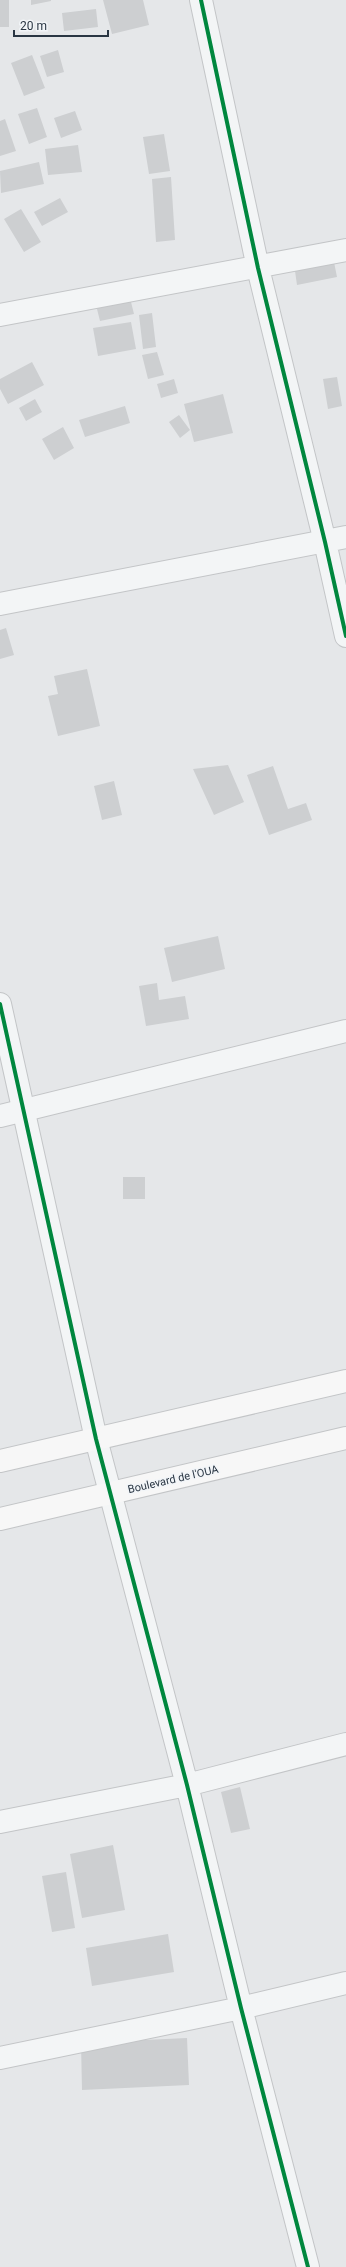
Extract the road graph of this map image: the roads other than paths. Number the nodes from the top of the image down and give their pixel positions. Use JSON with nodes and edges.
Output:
{"nodes":[{"id":1,"x":201,"y":0,"type":"edge"},
{"id":2,"x":346,"y":250,"type":"edge"},
{"id":3,"x":258,"y":268,"type":"junction"},
{"id":4,"x":0,"y":315,"type":"edge"},
{"id":5,"x":336,"y":539,"type":"edge"},
{"id":6,"x":0,"y":604,"type":"edge"},
{"id":7,"x":346,"y":636,"type":"edge"},
{"id":8,"x":0,"y":1004,"type":"edge"},
{"id":9,"x":346,"y":1031,"type":"edge"},
{"id":10,"x":23,"y":1110,"type":"junction"},
{"id":11,"x":0,"y":1116,"type":"edge"},
{"id":12,"x":346,"y":1381,"type":"edge"},
{"id":13,"x":346,"y":1438,"type":"edge"},
{"id":14,"x":96,"y":1439,"type":"junction"},
{"id":15,"x":0,"y":1461,"type":"edge"},
{"id":16,"x":110,"y":1494,"type":"junction"},
{"id":17,"x":0,"y":1519,"type":"edge"},
{"id":18,"x":346,"y":1744,"type":"edge"},
{"id":19,"x":187,"y":1785,"type":"junction"},
{"id":20,"x":0,"y":1822,"type":"edge"},
{"id":21,"x":346,"y":1983,"type":"edge"},
{"id":22,"x":241,"y":2008,"type":"junction"},
{"id":23,"x":0,"y":2058,"type":"edge"},
{"id":24,"x":308,"y":2267,"type":"edge"}],
"edges":[{"from":1,"to":3,"type":"street"},
{"from":2,"to":3,"type":"street"},
{"from":3,"to":4,"type":"street"},
{"from":3,"to":5,"type":"street"},
{"from":5,"to":6,"type":"street"},
{"from":5,"to":7,"type":"street"},
{"from":8,"to":10,"type":"street"},
{"from":9,"to":10,"type":"street"},
{"from":10,"to":11,"type":"street"},
{"from":10,"to":14,"type":"street"},
{"from":12,"to":14,"type":"main road"},
{"from":13,"to":16,"type":"main road","name":"Boulevard de l'OUA"},
{"from":14,"to":15,"type":"main road"},
{"from":14,"to":16,"type":"street"},
{"from":16,"to":17,"type":"main road","name":"Boulevard de l'OUA"},
{"from":16,"to":19,"type":"street"},
{"from":18,"to":19,"type":"street"},
{"from":19,"to":20,"type":"street"},
{"from":19,"to":22,"type":"street"},
{"from":21,"to":22,"type":"street"},
{"from":22,"to":23,"type":"street"},
{"from":22,"to":24,"type":"street"}]}
